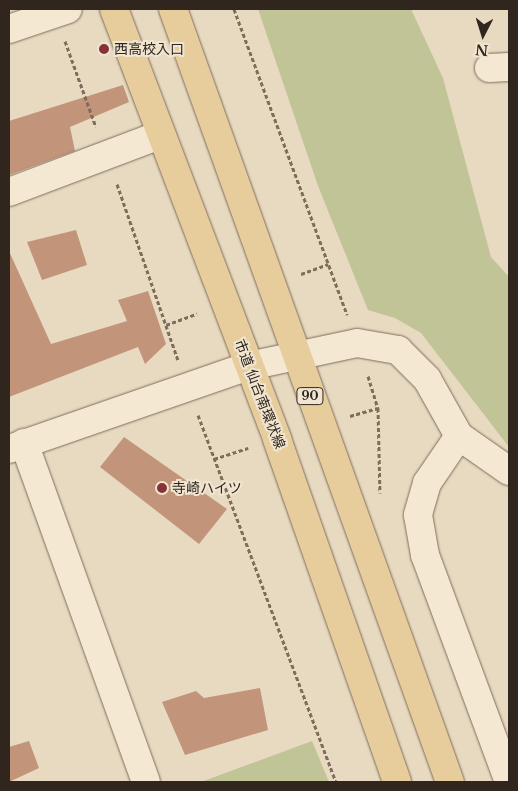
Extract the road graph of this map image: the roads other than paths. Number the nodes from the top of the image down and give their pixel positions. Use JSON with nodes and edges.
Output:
{"nodes":[{"id":1,"x":68,"y":9,"type":"edge"},
{"id":2,"x":114,"y":9,"type":"edge"},
{"id":3,"x":173,"y":9,"type":"edge"},
{"id":4,"x":9,"y":29,"type":"edge"},
{"id":5,"x":160,"y":134,"type":"junction"},
{"id":6,"x":9,"y":192,"type":"edge"},
{"id":7,"x":294,"y":354,"type":"junction"},
{"id":8,"x":249,"y":366,"type":"junction"},
{"id":9,"x":459,"y":436,"type":"junction"},
{"id":10,"x":16,"y":446,"type":"edge"},
{"id":11,"x":509,"y":471,"type":"edge"},
{"id":12,"x":146,"y":782,"type":"edge"},
{"id":13,"x":397,"y":782,"type":"edge"},
{"id":14,"x":450,"y":782,"type":"edge"},
{"id":15,"x":509,"y":782,"type":"edge"}],
"edges":[{"from":1,"to":4,"type":"street"},
{"from":2,"to":5,"type":"main road","name":"市道 仙台南環状線"},
{"from":3,"to":7,"type":"main road","number":"90"},
{"from":5,"to":6,"type":"street"},
{"from":5,"to":8,"type":"main road","name":"市道 仙台南環状線"},
{"from":7,"to":8,"type":"street"},
{"from":7,"to":9,"type":"street"},
{"from":7,"to":14,"type":"main road","number":"90"},
{"from":8,"to":10,"type":"street"},
{"from":8,"to":13,"type":"main road","name":"市道 仙台南環状線"},
{"from":9,"to":11,"type":"street"},
{"from":9,"to":15,"type":"street"},
{"from":10,"to":12,"type":"street"}]}
